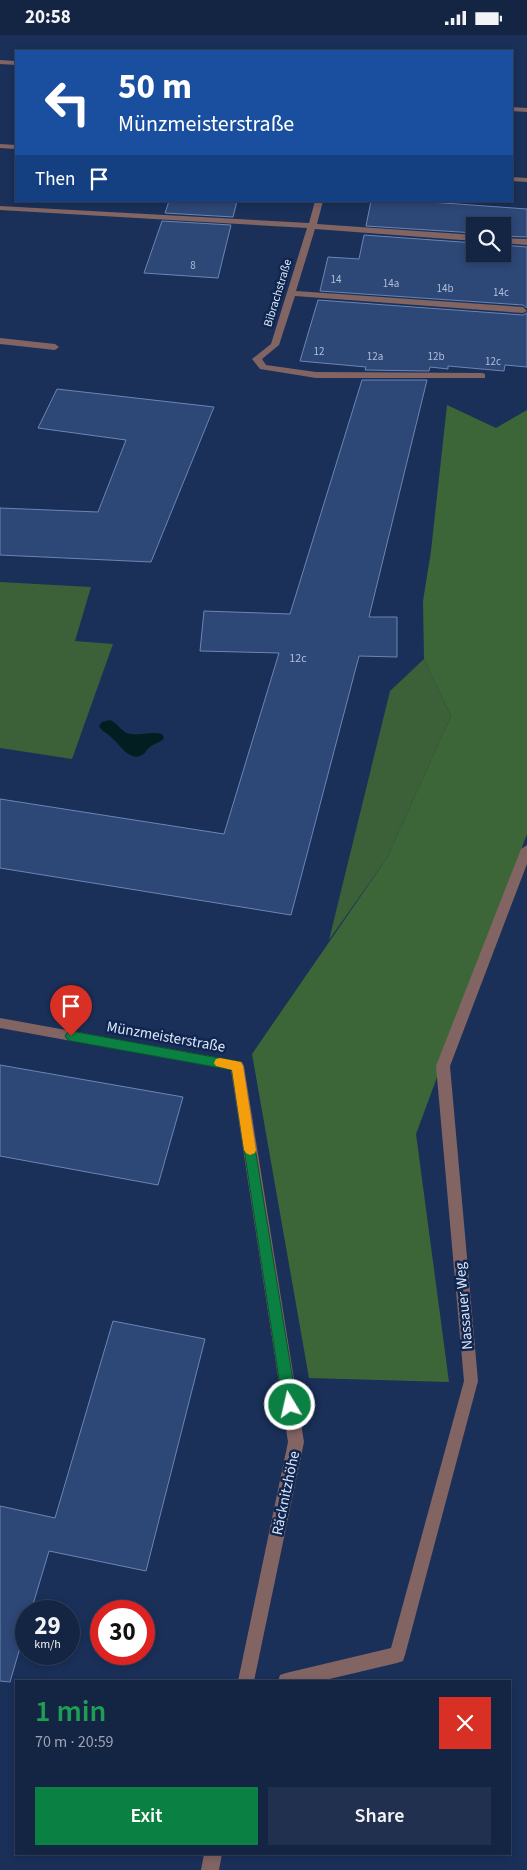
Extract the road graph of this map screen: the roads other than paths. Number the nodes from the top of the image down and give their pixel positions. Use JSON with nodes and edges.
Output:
{"nodes":[{"id":1,"x":0,"y":62,"type":"edge"},
{"id":2,"x":15,"y":63,"type":"edge"},
{"id":3,"x":513,"y":109,"type":"edge"},
{"id":4,"x":527,"y":110,"type":"edge"},
{"id":5,"x":0,"y":146,"type":"edge"},
{"id":6,"x":15,"y":147,"type":"edge"},
{"id":7,"x":513,"y":179,"type":"edge"},
{"id":8,"x":527,"y":180,"type":"edge"},
{"id":9,"x":319,"y":202,"type":"edge"},
{"id":10,"x":0,"y":208,"type":"edge"},
{"id":11,"x":312,"y":226,"type":"junction"},
{"id":12,"x":466,"y":237,"type":"edge"},
{"id":13,"x":511,"y":241,"type":"edge"},
{"id":14,"x":527,"y":242,"type":"edge"},
{"id":15,"x":290,"y":293,"type":"junction"},
{"id":16,"x":523,"y":310,"type":"dead end"},
{"id":17,"x":0,"y":341,"type":"edge"},
{"id":18,"x":55,"y":347,"type":"dead end"},
{"id":19,"x":482,"y":376,"type":"dead end"},
{"id":20,"x":527,"y":849,"type":"edge"},
{"id":21,"x":0,"y":1023,"type":"edge"},
{"id":22,"x":237,"y":1066,"type":"joint"},
{"id":23,"x":246,"y":1680,"type":"edge"},
{"id":24,"x":290,"y":1680,"type":"edge"},
{"id":25,"x":213,"y":1855,"type":"edge"},
{"id":26,"x":210,"y":1870,"type":"edge"}],
"edges":[{"from":1,"to":2,"type":"street"},
{"from":3,"to":4,"type":"street"},
{"from":5,"to":6,"type":"street"},
{"from":7,"to":8,"type":"street"},
{"from":9,"to":11,"type":"street","name":"Bibrachstraße"},
{"from":10,"to":11,"type":"street"},
{"from":11,"to":12,"type":"street"},
{"from":11,"to":15,"type":"street","name":"Bibrachstraße"},
{"from":13,"to":14,"type":"street"},
{"from":15,"to":16,"type":"street"},
{"from":15,"to":19,"type":"street","name":"Bibrachstraße"},
{"from":17,"to":18,"type":"street"},
{"from":20,"to":24,"type":"street","name":"Nassauer Weg"},
{"from":21,"to":22,"type":"street","name":"Münzmeisterstraße"},
{"from":22,"to":23,"type":"street","name":"Räcknitzhöhe"},
{"from":25,"to":26,"type":"street"}]}
